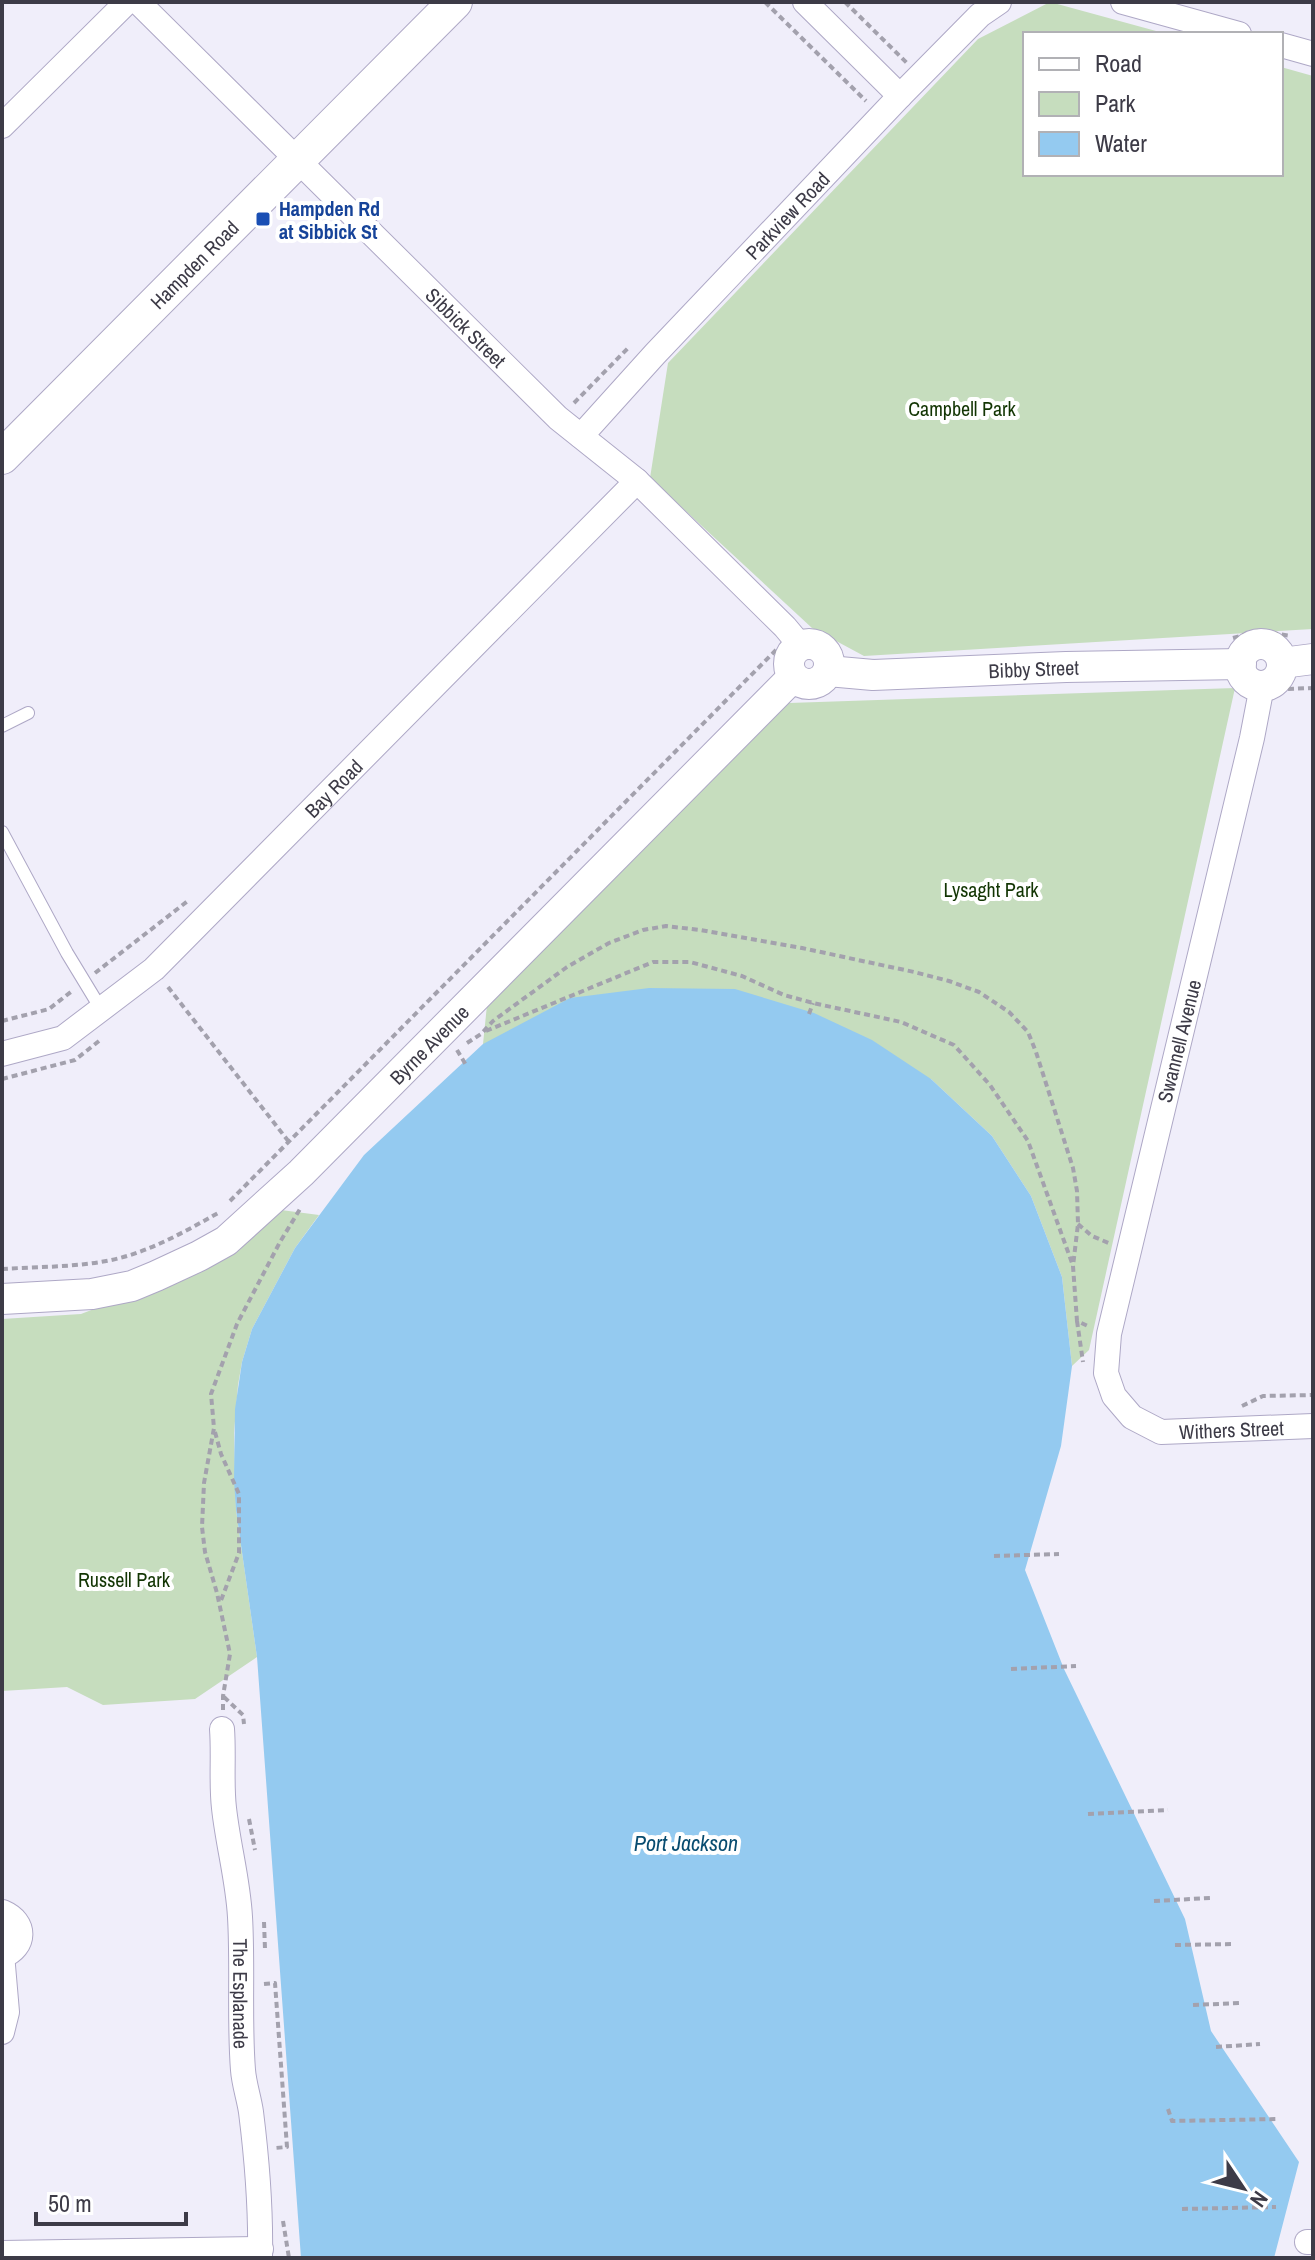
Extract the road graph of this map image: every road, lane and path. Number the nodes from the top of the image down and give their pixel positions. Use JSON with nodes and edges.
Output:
{"nodes":[{"id":1,"x":127,"y":2,"type":"edge"},
{"id":2,"x":138,"y":2,"type":"edge"},
{"id":3,"x":455,"y":2,"type":"edge"},
{"id":4,"x":765,"y":2,"type":"edge"},
{"id":5,"x":805,"y":2,"type":"edge"},
{"id":6,"x":845,"y":2,"type":"edge"},
{"id":7,"x":999,"y":2,"type":"edge"},
{"id":8,"x":1123,"y":2,"type":"edge"},
{"id":9,"x":1232,"y":32,"type":"edge"},
{"id":10,"x":1283,"y":46,"type":"edge"},
{"id":11,"x":1313,"y":54,"type":"edge"},
{"id":12,"x":908,"y":65,"type":"dead end"},
{"id":13,"x":900,"y":96,"type":"junction"},
{"id":14,"x":869,"y":104,"type":"dead end"},
{"id":15,"x":2,"y":126,"type":"edge"},
{"id":16,"x":298,"y":159,"type":"junction"},
{"id":17,"x":581,"y":436,"type":"junction"},
{"id":18,"x":2,"y":457,"type":"edge"},
{"id":19,"x":637,"y":481,"type":"junction"},
{"id":20,"x":796,"y":640,"type":"junction"},
{"id":21,"x":1313,"y":659,"type":"edge"},
{"id":22,"x":828,"y":671,"type":"junction"},
{"id":23,"x":793,"y":677,"type":"junction"},
{"id":24,"x":1277,"y":679,"type":"junction"},
{"id":25,"x":1313,"y":688,"type":"edge"},
{"id":26,"x":28,"y":713,"type":"dead end"},
{"id":27,"x":2,"y":726,"type":"edge"},
{"id":28,"x":2,"y":832,"type":"edge"},
{"id":29,"x":192,"y":898,"type":"dead end"},
{"id":30,"x":85,"y":981,"type":"junction"},
{"id":31,"x":168,"y":987,"type":"dead end"},
{"id":32,"x":813,"y":1003,"type":"junction"},
{"id":33,"x":101,"y":1009,"type":"junction"},
{"id":34,"x":809,"y":1014,"type":"dead end"},
{"id":35,"x":2,"y":1021,"type":"edge"},
{"id":36,"x":481,"y":1034,"type":"junction"},
{"id":37,"x":2,"y":1054,"type":"edge"},
{"id":38,"x":466,"y":1065,"type":"dead end"},
{"id":39,"x":289,"y":1142,"type":"junction"},
{"id":40,"x":230,"y":1201,"type":"dead end"},
{"id":41,"x":302,"y":1206,"type":"dead end"},
{"id":42,"x":220,"y":1212,"type":"dead end"},
{"id":43,"x":1078,"y":1224,"type":"junction"},
{"id":44,"x":1129,"y":1250,"type":"junction"},
{"id":45,"x":1073,"y":1266,"type":"junction"},
{"id":46,"x":2,"y":1269,"type":"edge"},
{"id":47,"x":2,"y":1299,"type":"edge"},
{"id":48,"x":1109,"y":1334,"type":"junction"},
{"id":49,"x":1313,"y":1395,"type":"edge"},
{"id":50,"x":1114,"y":1396,"type":"joint"},
{"id":51,"x":1240,"y":1408,"type":"dead end"},
{"id":52,"x":1313,"y":1426,"type":"edge"},
{"id":53,"x":214,"y":1428,"type":"junction"},
{"id":54,"x":1059,"y":1554,"type":"dead end"},
{"id":55,"x":994,"y":1556,"type":"dead end"},
{"id":56,"x":220,"y":1605,"type":"junction"},
{"id":57,"x":1076,"y":1666,"type":"dead end"},
{"id":58,"x":1011,"y":1669,"type":"dead end"},
{"id":59,"x":222,"y":1729,"type":"joint"},
{"id":60,"x":1168,"y":1810,"type":"dead end"},
{"id":61,"x":1088,"y":1814,"type":"dead end"},
{"id":62,"x":1210,"y":1898,"type":"dead end"},
{"id":63,"x":1154,"y":1901,"type":"dead end"},
{"id":64,"x":2,"y":1915,"type":"edge"},
{"id":65,"x":1233,"y":1944,"type":"dead end"},
{"id":66,"x":1175,"y":1945,"type":"dead end"},
{"id":67,"x":2,"y":1954,"type":"edge"},
{"id":68,"x":264,"y":1984,"type":"dead end"},
{"id":69,"x":1241,"y":2003,"type":"dead end"},
{"id":70,"x":1193,"y":2005,"type":"dead end"},
{"id":71,"x":2,"y":2032,"type":"edge"},
{"id":72,"x":1260,"y":2044,"type":"dead end"},
{"id":73,"x":1216,"y":2047,"type":"dead end"},
{"id":74,"x":1168,"y":2109,"type":"dead end"},
{"id":75,"x":1279,"y":2119,"type":"dead end"},
{"id":76,"x":273,"y":2149,"type":"dead end"},
{"id":77,"x":1276,"y":2207,"type":"dead end"},
{"id":78,"x":1182,"y":2209,"type":"dead end"},
{"id":79,"x":2,"y":2253,"type":"edge"},
{"id":80,"x":260,"y":2253,"type":"edge"}],
"edges":[{"from":1,"to":15,"type":"street"},
{"from":2,"to":16,"type":"street","name":"Sibbick Street"},
{"from":3,"to":16,"type":"main road","name":"Hampden Road"},
{"from":4,"to":14,"type":"path"},
{"from":5,"to":13,"type":"street"},
{"from":6,"to":12,"type":"path"},
{"from":7,"to":13,"type":"street","name":"Parkview Road"},
{"from":8,"to":9,"type":"street"},
{"from":10,"to":11,"type":"street"},
{"from":13,"to":17,"type":"street","name":"Parkview Road"},
{"from":16,"to":17,"type":"street","name":"Sibbick Street"},
{"from":16,"to":18,"type":"main road","name":"Hampden Road"},
{"from":17,"to":19,"type":"street","name":"Sibbick Street"},
{"from":19,"to":20,"type":"street","name":"Sibbick Street"},
{"from":19,"to":33,"type":"street","name":"Bay Road"},
{"from":20,"to":22,"type":"street"},
{"from":20,"to":23,"type":"street"},
{"from":20,"to":39,"type":"path"},
{"from":21,"to":24,"type":"street"},
{"from":22,"to":23,"type":"street"},
{"from":22,"to":24,"type":"street","name":"Bibby Street"},
{"from":23,"to":47,"type":"street","name":"Byrne Avenue"},
{"from":24,"to":25,"type":"path"},
{"from":24,"to":44,"type":"street","name":"Swannell Avenue"},
{"from":26,"to":27,"type":"lane"},
{"from":28,"to":30,"type":"lane"},
{"from":29,"to":30,"type":"path"},
{"from":30,"to":33,"type":"lane"},
{"from":30,"to":35,"type":"path"},
{"from":31,"to":39,"type":"path"},
{"from":32,"to":34,"type":"path"},
{"from":32,"to":36,"type":"path"},
{"from":32,"to":45,"type":"path"},
{"from":33,"to":37,"type":"street","name":"Bay Road"},
{"from":36,"to":38,"type":"path"},
{"from":36,"to":43,"type":"path"},
{"from":39,"to":40,"type":"path"},
{"from":41,"to":53,"type":"path"},
{"from":42,"to":46,"type":"path"},
{"from":43,"to":44,"type":"path"},
{"from":43,"to":45,"type":"path"},
{"from":44,"to":48,"type":"street","name":"Swannell Avenue"},
{"from":45,"to":48,"type":"path"},
{"from":48,"to":50,"type":"street","name":"Swannell Avenue"},
{"from":49,"to":51,"type":"path"},
{"from":50,"to":52,"type":"street","name":"Withers Street"},
{"from":53,"to":56,"type":"path"},
{"from":53,"to":56,"type":"path"},
{"from":54,"to":55,"type":"path"},
{"from":56,"to":59,"type":"path"},
{"from":57,"to":58,"type":"path"},
{"from":59,"to":80,"type":"street","name":"The Esplanade"},
{"from":60,"to":61,"type":"path"},
{"from":62,"to":63,"type":"path"},
{"from":64,"to":67,"type":"street"},
{"from":65,"to":66,"type":"path"},
{"from":67,"to":71,"type":"street"},
{"from":68,"to":76,"type":"path"},
{"from":69,"to":70,"type":"path"},
{"from":72,"to":73,"type":"path"},
{"from":74,"to":75,"type":"path"},
{"from":77,"to":78,"type":"path"},
{"from":79,"to":80,"type":"street"}]}
